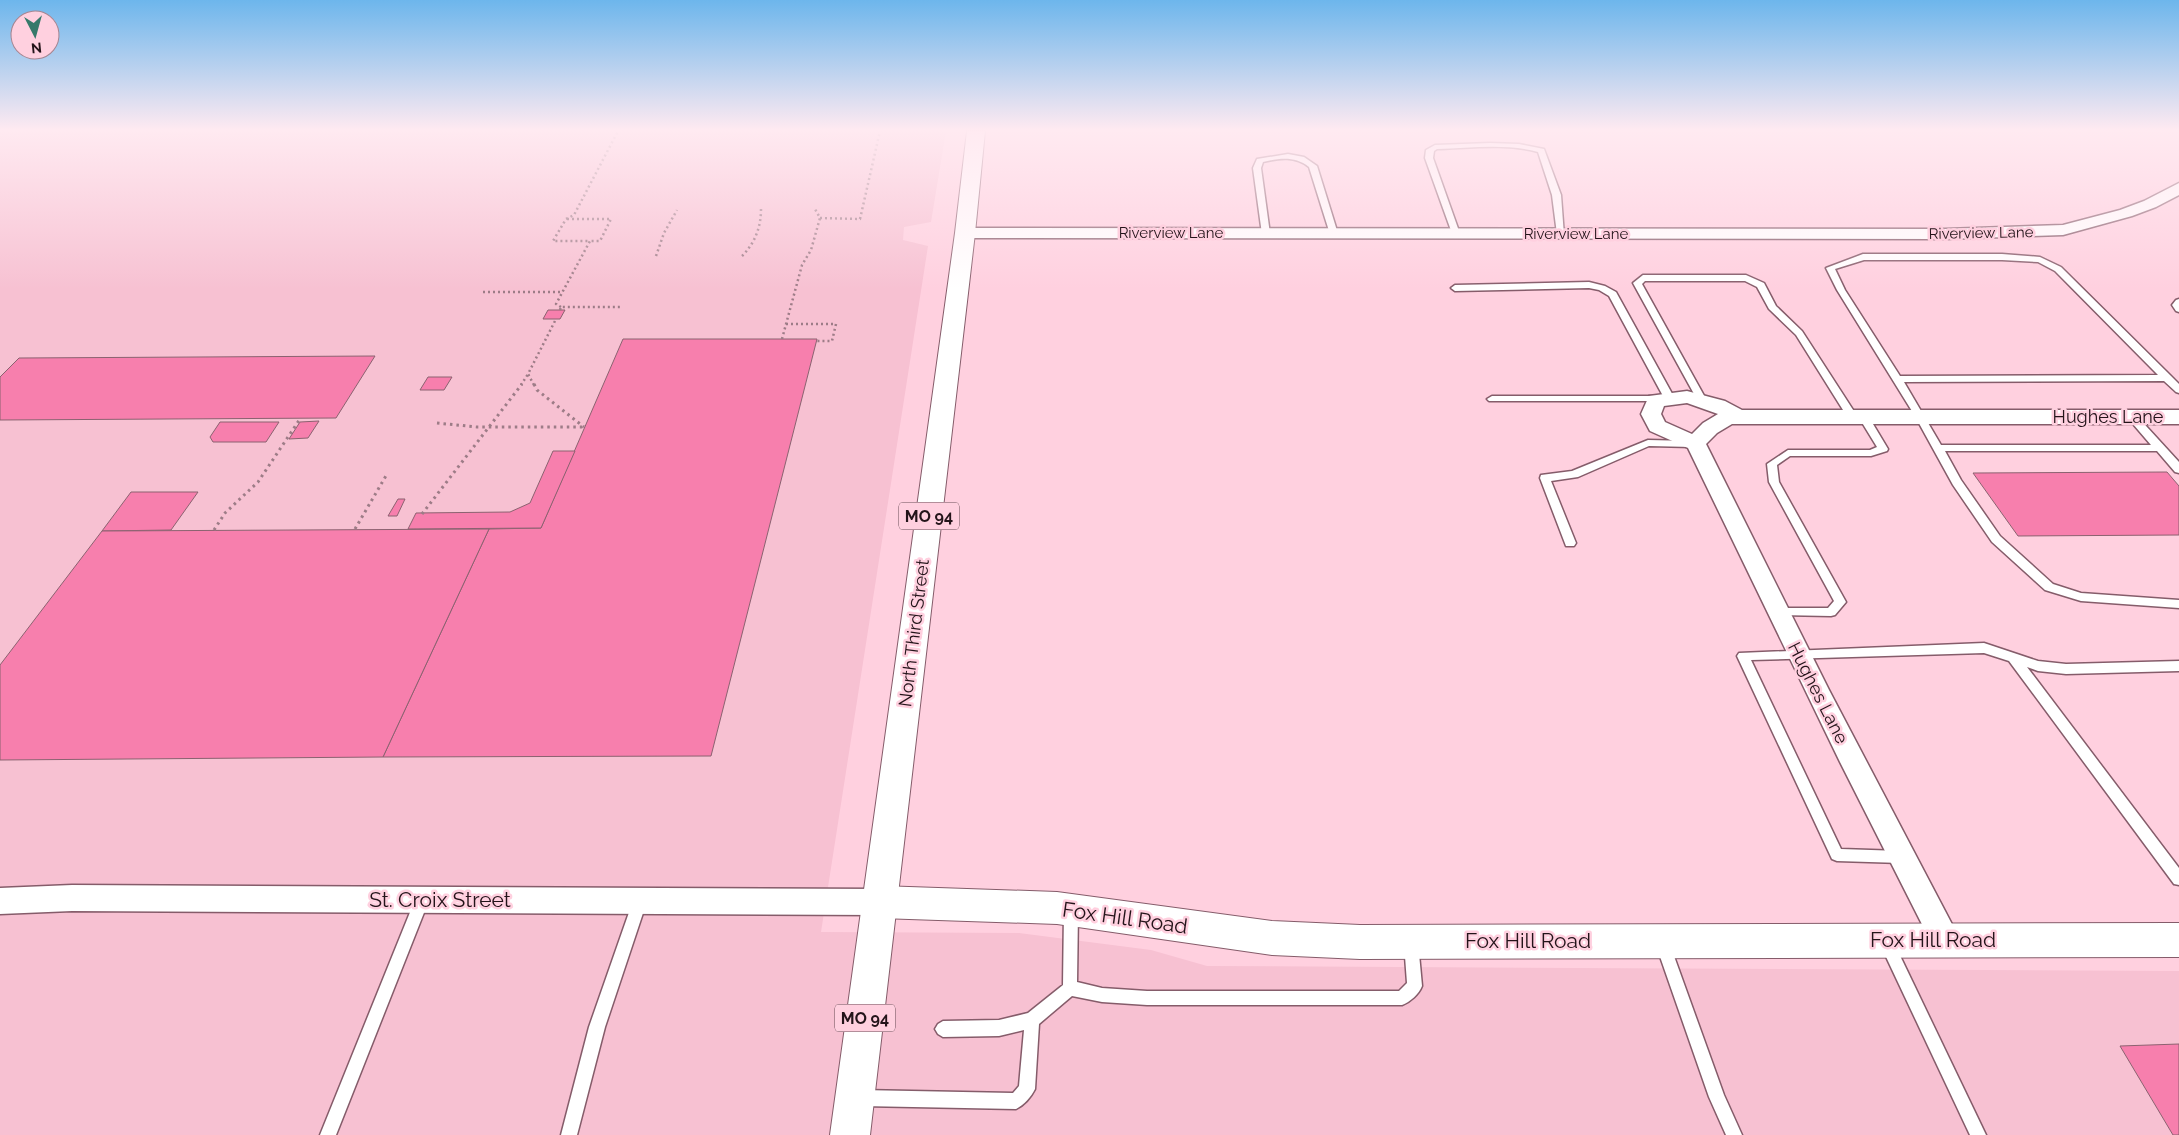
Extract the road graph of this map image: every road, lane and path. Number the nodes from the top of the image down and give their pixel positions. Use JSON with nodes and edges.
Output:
{"nodes":[{"id":1,"x":590,"y":184,"type":"edge"},
{"id":2,"x":868,"y":184,"type":"edge"},
{"id":3,"x":970,"y":184,"type":"edge"},
{"id":4,"x":1259,"y":184,"type":"edge"},
{"id":5,"x":1319,"y":184,"type":"edge"},
{"id":6,"x":1438,"y":184,"type":"edge"},
{"id":7,"x":1553,"y":184,"type":"edge"},
{"id":8,"x":2179,"y":188,"type":"edge"},
{"id":9,"x":761,"y":209,"type":"dead end"},
{"id":10,"x":816,"y":209,"type":"dead end"},
{"id":11,"x":677,"y":210,"type":"dead end"},
{"id":12,"x":820,"y":218,"type":"junction"},
{"id":13,"x":566,"y":219,"type":"junction"},
{"id":14,"x":965,"y":233,"type":"junction"},
{"id":15,"x":1266,"y":234,"type":"junction"},
{"id":16,"x":1334,"y":234,"type":"junction"},
{"id":17,"x":1456,"y":234,"type":"junction"},
{"id":18,"x":1561,"y":234,"type":"junction"},
{"id":19,"x":590,"y":241,"type":"junction"},
{"id":20,"x":656,"y":256,"type":"dead end"},
{"id":21,"x":742,"y":256,"type":"dead end"},
{"id":22,"x":1455,"y":288,"type":"dead end"},
{"id":23,"x":483,"y":292,"type":"dead end"},
{"id":24,"x":563,"y":292,"type":"junction"},
{"id":25,"x":2179,"y":302,"type":"edge"},
{"id":26,"x":622,"y":307,"type":"dead end"},
{"id":27,"x":2179,"y":309,"type":"edge"},
{"id":28,"x":556,"y":319,"type":"dead end"},
{"id":29,"x":786,"y":324,"type":"junction"},
{"id":30,"x":782,"y":339,"type":"dead end"},
{"id":31,"x":817,"y":341,"type":"dead end"},
{"id":32,"x":528,"y":374,"type":"junction"},
{"id":33,"x":2168,"y":378,"type":"junction"},
{"id":34,"x":1898,"y":379,"type":"junction"},
{"id":35,"x":2179,"y":390,"type":"edge"},
{"id":36,"x":1492,"y":399,"type":"dead end"},
{"id":37,"x":1670,"y":399,"type":"junction"},
{"id":38,"x":1702,"y":401,"type":"junction"},
{"id":39,"x":1858,"y":416,"type":"junction"},
{"id":40,"x":1920,"y":416,"type":"junction"},
{"id":41,"x":1738,"y":417,"type":"junction"},
{"id":42,"x":2132,"y":417,"type":"junction"},
{"id":43,"x":300,"y":419,"type":"dead end"},
{"id":44,"x":2176,"y":420,"type":"edge"},
{"id":45,"x":437,"y":423,"type":"dead end"},
{"id":46,"x":489,"y":427,"type":"junction"},
{"id":47,"x":1696,"y":444,"type":"junction"},
{"id":48,"x":1938,"y":448,"type":"junction"},
{"id":49,"x":2161,"y":448,"type":"junction"},
{"id":50,"x":2179,"y":469,"type":"edge"},
{"id":51,"x":386,"y":474,"type":"dead end"},
{"id":52,"x":422,"y":514,"type":"dead end"},
{"id":53,"x":355,"y":529,"type":"dead end"},
{"id":54,"x":214,"y":530,"type":"dead end"},
{"id":55,"x":1570,"y":543,"type":"dead end"},
{"id":56,"x":2179,"y":604,"type":"edge"},
{"id":57,"x":1778,"y":612,"type":"junction"},
{"id":58,"x":1799,"y":654,"type":"junction"},
{"id":59,"x":2014,"y":659,"type":"junction"},
{"id":60,"x":2179,"y":666,"type":"edge"},
{"id":61,"x":1901,"y":857,"type":"junction"},
{"id":62,"x":2179,"y":878,"type":"edge"},
{"id":63,"x":422,"y":900,"type":"junction"},
{"id":64,"x":0,"y":901,"type":"edge"},
{"id":65,"x":640,"y":901,"type":"junction"},
{"id":66,"x":880,"y":902,"type":"junction"},
{"id":67,"x":1071,"y":910,"type":"junction"},
{"id":68,"x":1885,"y":940,"type":"junction"},
{"id":69,"x":1945,"y":940,"type":"junction"},
{"id":70,"x":2179,"y":940,"type":"edge"},
{"id":71,"x":1662,"y":941,"type":"junction"},
{"id":72,"x":1410,"y":942,"type":"junction"},
{"id":73,"x":1070,"y":988,"type":"junction"},
{"id":74,"x":1032,"y":1020,"type":"junction"},
{"id":75,"x":943,"y":1029,"type":"dead end"},
{"id":76,"x":855,"y":1098,"type":"junction"},
{"id":77,"x":328,"y":1135,"type":"edge"},
{"id":78,"x":569,"y":1135,"type":"edge"},
{"id":79,"x":850,"y":1135,"type":"edge"},
{"id":80,"x":1734,"y":1135,"type":"edge"},
{"id":81,"x":1978,"y":1135,"type":"edge"}],
"edges":[{"from":1,"to":13,"type":"path"},
{"from":2,"to":12,"type":"path"},
{"from":3,"to":14,"type":"main road","name":"North Third Street","number":"MO 94"},
{"from":4,"to":15,"type":"lane"},
{"from":5,"to":16,"type":"lane"},
{"from":6,"to":17,"type":"lane"},
{"from":7,"to":18,"type":"lane"},
{"from":8,"to":18,"type":"street","name":"Riverview Lane"},
{"from":9,"to":21,"type":"path"},
{"from":10,"to":12,"type":"path"},
{"from":11,"to":20,"type":"path"},
{"from":12,"to":29,"type":"path"},
{"from":13,"to":19,"type":"path"},
{"from":13,"to":19,"type":"path"},
{"from":14,"to":15,"type":"street","name":"Riverview Lane"},
{"from":14,"to":66,"type":"main road","name":"North Third Street","number":"MO 94"},
{"from":15,"to":16,"type":"street","name":"Riverview Lane"},
{"from":16,"to":17,"type":"street","name":"Riverview Lane"},
{"from":17,"to":18,"type":"street","name":"Riverview Lane"},
{"from":19,"to":24,"type":"path"},
{"from":22,"to":37,"type":"lane"},
{"from":23,"to":24,"type":"path"},
{"from":24,"to":26,"type":"path"},
{"from":25,"to":27,"type":"lane"},
{"from":28,"to":32,"type":"path"},
{"from":29,"to":30,"type":"path"},
{"from":29,"to":31,"type":"path"},
{"from":32,"to":46,"type":"path"},
{"from":32,"to":46,"type":"path"},
{"from":33,"to":34,"type":"lane"},
{"from":33,"to":34,"type":"lane"},
{"from":33,"to":35,"type":"lane"},
{"from":34,"to":40,"type":"lane"},
{"from":36,"to":37,"type":"lane"},
{"from":37,"to":38,"type":"street","name":"Hughes Lane"},
{"from":37,"to":47,"type":"street"},
{"from":38,"to":39,"type":"lane"},
{"from":38,"to":41,"type":"street","name":"Hughes Lane"},
{"from":39,"to":40,"type":"street","name":"Hughes Lane"},
{"from":39,"to":41,"type":"street","name":"Hughes Lane"},
{"from":39,"to":57,"type":"lane"},
{"from":40,"to":42,"type":"street","name":"Hughes Lane"},
{"from":40,"to":48,"type":"lane"},
{"from":41,"to":47,"type":"street","name":"Hughes Lane"},
{"from":42,"to":44,"type":"street","name":"Hughes Lane"},
{"from":42,"to":49,"type":"lane"},
{"from":43,"to":54,"type":"path"},
{"from":45,"to":46,"type":"path"},
{"from":46,"to":52,"type":"path"},
{"from":47,"to":55,"type":"lane"},
{"from":47,"to":57,"type":"street","name":"Hughes Lane"},
{"from":48,"to":49,"type":"lane"},
{"from":48,"to":56,"type":"lane"},
{"from":49,"to":50,"type":"lane"},
{"from":51,"to":53,"type":"path"},
{"from":57,"to":58,"type":"street","name":"Hughes Lane"},
{"from":58,"to":59,"type":"lane"},
{"from":58,"to":61,"type":"street","name":"Hughes Lane"},
{"from":58,"to":61,"type":"lane"},
{"from":59,"to":60,"type":"lane"},
{"from":59,"to":62,"type":"lane"},
{"from":61,"to":69,"type":"street","name":"Hughes Lane"},
{"from":63,"to":64,"type":"street","name":"St. Croix Street"},
{"from":63,"to":65,"type":"street","name":"St. Croix Street"},
{"from":63,"to":77,"type":"lane"},
{"from":65,"to":66,"type":"street","name":"St. Croix Street"},
{"from":65,"to":78,"type":"lane"},
{"from":66,"to":67,"type":"main road","name":"Fox Hill Road"},
{"from":66,"to":76,"type":"main road","name":"North Third Street","number":"MO 94"},
{"from":67,"to":72,"type":"main road","name":"Fox Hill Road"},
{"from":67,"to":73,"type":"lane"},
{"from":68,"to":69,"type":"main road","name":"Fox Hill Road"},
{"from":68,"to":71,"type":"main road","name":"Fox Hill Road"},
{"from":68,"to":81,"type":"lane"},
{"from":69,"to":70,"type":"main road","name":"Fox Hill Road"},
{"from":71,"to":72,"type":"main road","name":"Fox Hill Road"},
{"from":71,"to":80,"type":"lane"},
{"from":72,"to":73,"type":"lane"},
{"from":73,"to":74,"type":"lane"},
{"from":74,"to":75,"type":"lane"},
{"from":74,"to":76,"type":"lane"},
{"from":76,"to":79,"type":"main road","name":"North Third Street","number":"MO 94"}]}
